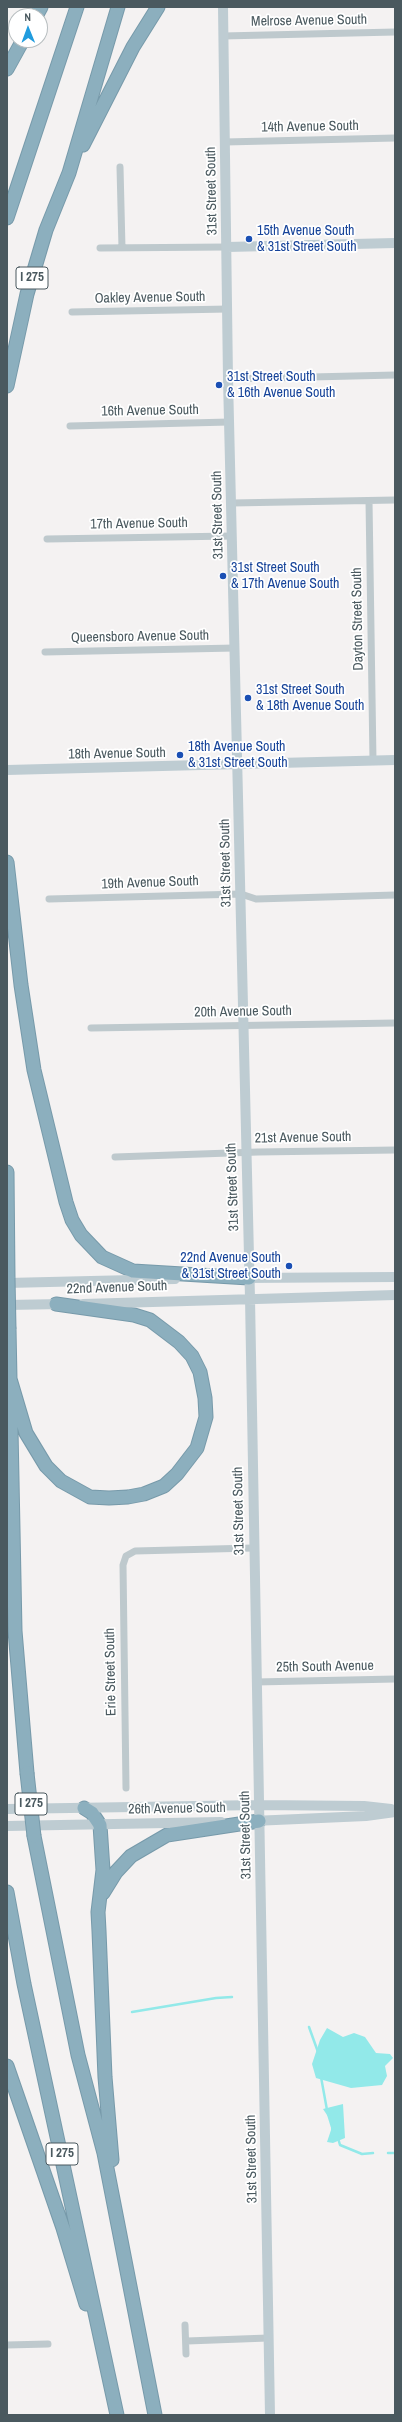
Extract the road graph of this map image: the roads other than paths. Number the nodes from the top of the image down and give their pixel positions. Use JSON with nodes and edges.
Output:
{"nodes":[{"id":1,"x":77,"y":7,"type":"edge"},
{"id":2,"x":118,"y":7,"type":"edge"},
{"id":3,"x":158,"y":7,"type":"edge"},
{"id":4,"x":223,"y":7,"type":"edge"},
{"id":5,"x":395,"y":32,"type":"edge"},
{"id":6,"x":223,"y":36,"type":"junction"},
{"id":7,"x":19,"y":48,"type":"edge"},
{"id":8,"x":7,"y":69,"type":"edge"},
{"id":9,"x":395,"y":138,"type":"edge"},
{"id":10,"x":225,"y":142,"type":"junction"},
{"id":11,"x":120,"y":167,"type":"dead end"},
{"id":12,"x":69,"y":173,"type":"junction"},
{"id":13,"x":7,"y":218,"type":"edge"},
{"id":14,"x":395,"y":243,"type":"edge"},
{"id":15,"x":227,"y":247,"type":"junction"},
{"id":16,"x":100,"y":248,"type":"dead end"},
{"id":17,"x":122,"y":248,"type":"junction"},
{"id":18,"x":228,"y":309,"type":"junction"},
{"id":19,"x":72,"y":312,"type":"dead end"},
{"id":20,"x":395,"y":375,"type":"edge"},
{"id":21,"x":228,"y":379,"type":"junction"},
{"id":22,"x":7,"y":386,"type":"edge"},
{"id":23,"x":229,"y":422,"type":"junction"},
{"id":24,"x":70,"y":426,"type":"dead end"},
{"id":25,"x":395,"y":500,"type":"edge"},
{"id":26,"x":369,"y":501,"type":"junction"},
{"id":27,"x":232,"y":504,"type":"junction"},
{"id":28,"x":232,"y":536,"type":"junction"},
{"id":29,"x":47,"y":539,"type":"dead end"},
{"id":30,"x":235,"y":648,"type":"junction"},
{"id":31,"x":45,"y":652,"type":"dead end"},
{"id":32,"x":395,"y":760,"type":"edge"},
{"id":33,"x":373,"y":761,"type":"junction"},
{"id":34,"x":237,"y":765,"type":"junction"},
{"id":35,"x":7,"y":770,"type":"edge"},
{"id":36,"x":7,"y":862,"type":"edge"},
{"id":37,"x":241,"y":894,"type":"junction"},
{"id":38,"x":395,"y":895,"type":"edge"},
{"id":39,"x":49,"y":899,"type":"dead end"},
{"id":40,"x":395,"y":1023,"type":"edge"},
{"id":41,"x":243,"y":1024,"type":"junction"},
{"id":42,"x":91,"y":1028,"type":"dead end"},
{"id":43,"x":395,"y":1150,"type":"edge"},
{"id":44,"x":245,"y":1152,"type":"junction"},
{"id":45,"x":115,"y":1157,"type":"dead end"},
{"id":46,"x":7,"y":1172,"type":"edge"},
{"id":47,"x":395,"y":1277,"type":"edge"},
{"id":48,"x":249,"y":1278,"type":"junction"},
{"id":49,"x":7,"y":1283,"type":"edge"},
{"id":50,"x":395,"y":1295,"type":"edge"},
{"id":51,"x":250,"y":1298,"type":"junction"},
{"id":52,"x":56,"y":1304,"type":"junction"},
{"id":53,"x":7,"y":1305,"type":"edge"},
{"id":54,"x":10,"y":1379,"type":"junction"},
{"id":55,"x":253,"y":1548,"type":"junction"},
{"id":56,"x":395,"y":1679,"type":"edge"},
{"id":57,"x":256,"y":1682,"type":"junction"},
{"id":58,"x":126,"y":1788,"type":"dead end"},
{"id":59,"x":259,"y":1805,"type":"junction"},
{"id":60,"x":84,"y":1808,"type":"junction"},
{"id":61,"x":7,"y":1809,"type":"edge"},
{"id":62,"x":395,"y":1810,"type":"edge"},
{"id":63,"x":259,"y":1821,"type":"junction"},
{"id":64,"x":100,"y":1825,"type":"junction"},
{"id":65,"x":7,"y":1826,"type":"edge"},
{"id":66,"x":7,"y":1892,"type":"edge"},
{"id":67,"x":98,"y":1912,"type":"junction"},
{"id":68,"x":7,"y":2066,"type":"edge"},
{"id":69,"x":114,"y":2212,"type":"junction"},
{"id":70,"x":185,"y":2325,"type":"dead end"},
{"id":71,"x":268,"y":2338,"type":"junction"},
{"id":72,"x":187,"y":2341,"type":"junction"},
{"id":73,"x":48,"y":2344,"type":"dead end"},
{"id":74,"x":7,"y":2345,"type":"edge"},
{"id":75,"x":186,"y":2354,"type":"dead end"},
{"id":76,"x":111,"y":2384,"type":"junction"},
{"id":77,"x":117,"y":2415,"type":"edge"},
{"id":78,"x":155,"y":2415,"type":"edge"},
{"id":79,"x":270,"y":2415,"type":"edge"}],
"edges":[{"from":1,"to":13,"type":"highway"},
{"from":2,"to":12,"type":"highway"},
{"from":3,"to":12,"type":"highway","number":"I 275"},
{"from":4,"to":6,"type":"street","name":"31st Street South"},
{"from":5,"to":6,"type":"street","name":"Melrose Avenue South"},
{"from":6,"to":10,"type":"street","name":"31st Street South"},
{"from":7,"to":8,"type":"highway"},
{"from":9,"to":10,"type":"street","name":"14th Avenue South"},
{"from":10,"to":15,"type":"street","name":"31st Street South"},
{"from":11,"to":17,"type":"street"},
{"from":12,"to":22,"type":"highway","number":"I 275"},
{"from":14,"to":15,"type":"street"},
{"from":15,"to":17,"type":"street"},
{"from":15,"to":18,"type":"street","name":"31st Street South"},
{"from":16,"to":17,"type":"street"},
{"from":18,"to":19,"type":"street","name":"Oakley Avenue South"},
{"from":18,"to":21,"type":"street","name":"31st Street South"},
{"from":20,"to":21,"type":"street"},
{"from":21,"to":23,"type":"street","name":"31st Street South"},
{"from":23,"to":24,"type":"street","name":"16th Avenue South"},
{"from":23,"to":27,"type":"street","name":"31st Street South"},
{"from":25,"to":26,"type":"street"},
{"from":26,"to":27,"type":"street"},
{"from":26,"to":33,"type":"street","name":"Dayton Street South"},
{"from":27,"to":28,"type":"street","name":"31st Street South"},
{"from":28,"to":29,"type":"street","name":"17th Avenue South"},
{"from":28,"to":30,"type":"street","name":"31st Street South"},
{"from":30,"to":31,"type":"street","name":"Queensboro Avenue South"},
{"from":30,"to":34,"type":"street","name":"31st Street South"},
{"from":32,"to":33,"type":"street","name":"18th Avenue South"},
{"from":33,"to":34,"type":"street","name":"18th Avenue South"},
{"from":34,"to":35,"type":"street","name":"18th Avenue South"},
{"from":34,"to":37,"type":"street","name":"31st Street South"},
{"from":36,"to":48,"type":"highway"},
{"from":37,"to":38,"type":"street","name":"19th Avenue South"},
{"from":37,"to":39,"type":"street","name":"19th Avenue South"},
{"from":37,"to":41,"type":"street","name":"31st Street South"},
{"from":40,"to":41,"type":"street","name":"20th Avenue South"},
{"from":41,"to":42,"type":"street","name":"20th Avenue South"},
{"from":41,"to":44,"type":"street","name":"31st Street South"},
{"from":43,"to":44,"type":"street","name":"21st Avenue South"},
{"from":44,"to":45,"type":"street","name":"21st Avenue South"},
{"from":44,"to":48,"type":"street","name":"31st Street South"},
{"from":46,"to":54,"type":"highway","number":"I 275","bridge":true},
{"from":47,"to":48,"type":"street","name":"22nd Avenue South"},
{"from":48,"to":49,"type":"street","name":"22nd Avenue South"},
{"from":48,"to":51,"type":"street","name":"31st Street South"},
{"from":50,"to":51,"type":"street","name":"22nd Avenue South"},
{"from":51,"to":52,"type":"street","name":"22nd Avenue South"},
{"from":51,"to":55,"type":"street","name":"31st Street South"},
{"from":52,"to":53,"type":"street","name":"22nd Avenue South"},
{"from":52,"to":54,"type":"highway"},
{"from":54,"to":69,"type":"highway","number":"I 275","bridge":true},
{"from":55,"to":57,"type":"street","name":"31st Street South"},
{"from":55,"to":58,"type":"street","name":"Erie Street South"},
{"from":56,"to":57,"type":"street","name":"25th South Avenue"},
{"from":57,"to":59,"type":"street","name":"31st Street South"},
{"from":59,"to":60,"type":"street","name":"26th Avenue South"},
{"from":59,"to":62,"type":"street","name":"26th Avenue South"},
{"from":59,"to":63,"type":"street","name":"31st Street South"},
{"from":60,"to":61,"type":"street","name":"26th Avenue South"},
{"from":60,"to":64,"type":"highway"},
{"from":62,"to":63,"type":"street","name":"26th Avenue South"},
{"from":63,"to":64,"type":"street","name":"26th Avenue South"},
{"from":63,"to":67,"type":"highway"},
{"from":63,"to":71,"type":"street","name":"31st Street South"},
{"from":64,"to":65,"type":"street","name":"26th Avenue South"},
{"from":64,"to":67,"type":"highway"},
{"from":66,"to":76,"type":"highway","number":"I 275"},
{"from":67,"to":69,"type":"highway"},
{"from":68,"to":76,"type":"highway"},
{"from":69,"to":78,"type":"highway","number":"I 275"},
{"from":70,"to":72,"type":"street"},
{"from":71,"to":72,"type":"street"},
{"from":71,"to":79,"type":"street","name":"31st Street South"},
{"from":72,"to":75,"type":"street"},
{"from":73,"to":74,"type":"street"},
{"from":76,"to":77,"type":"highway","number":"I 275"}]}
